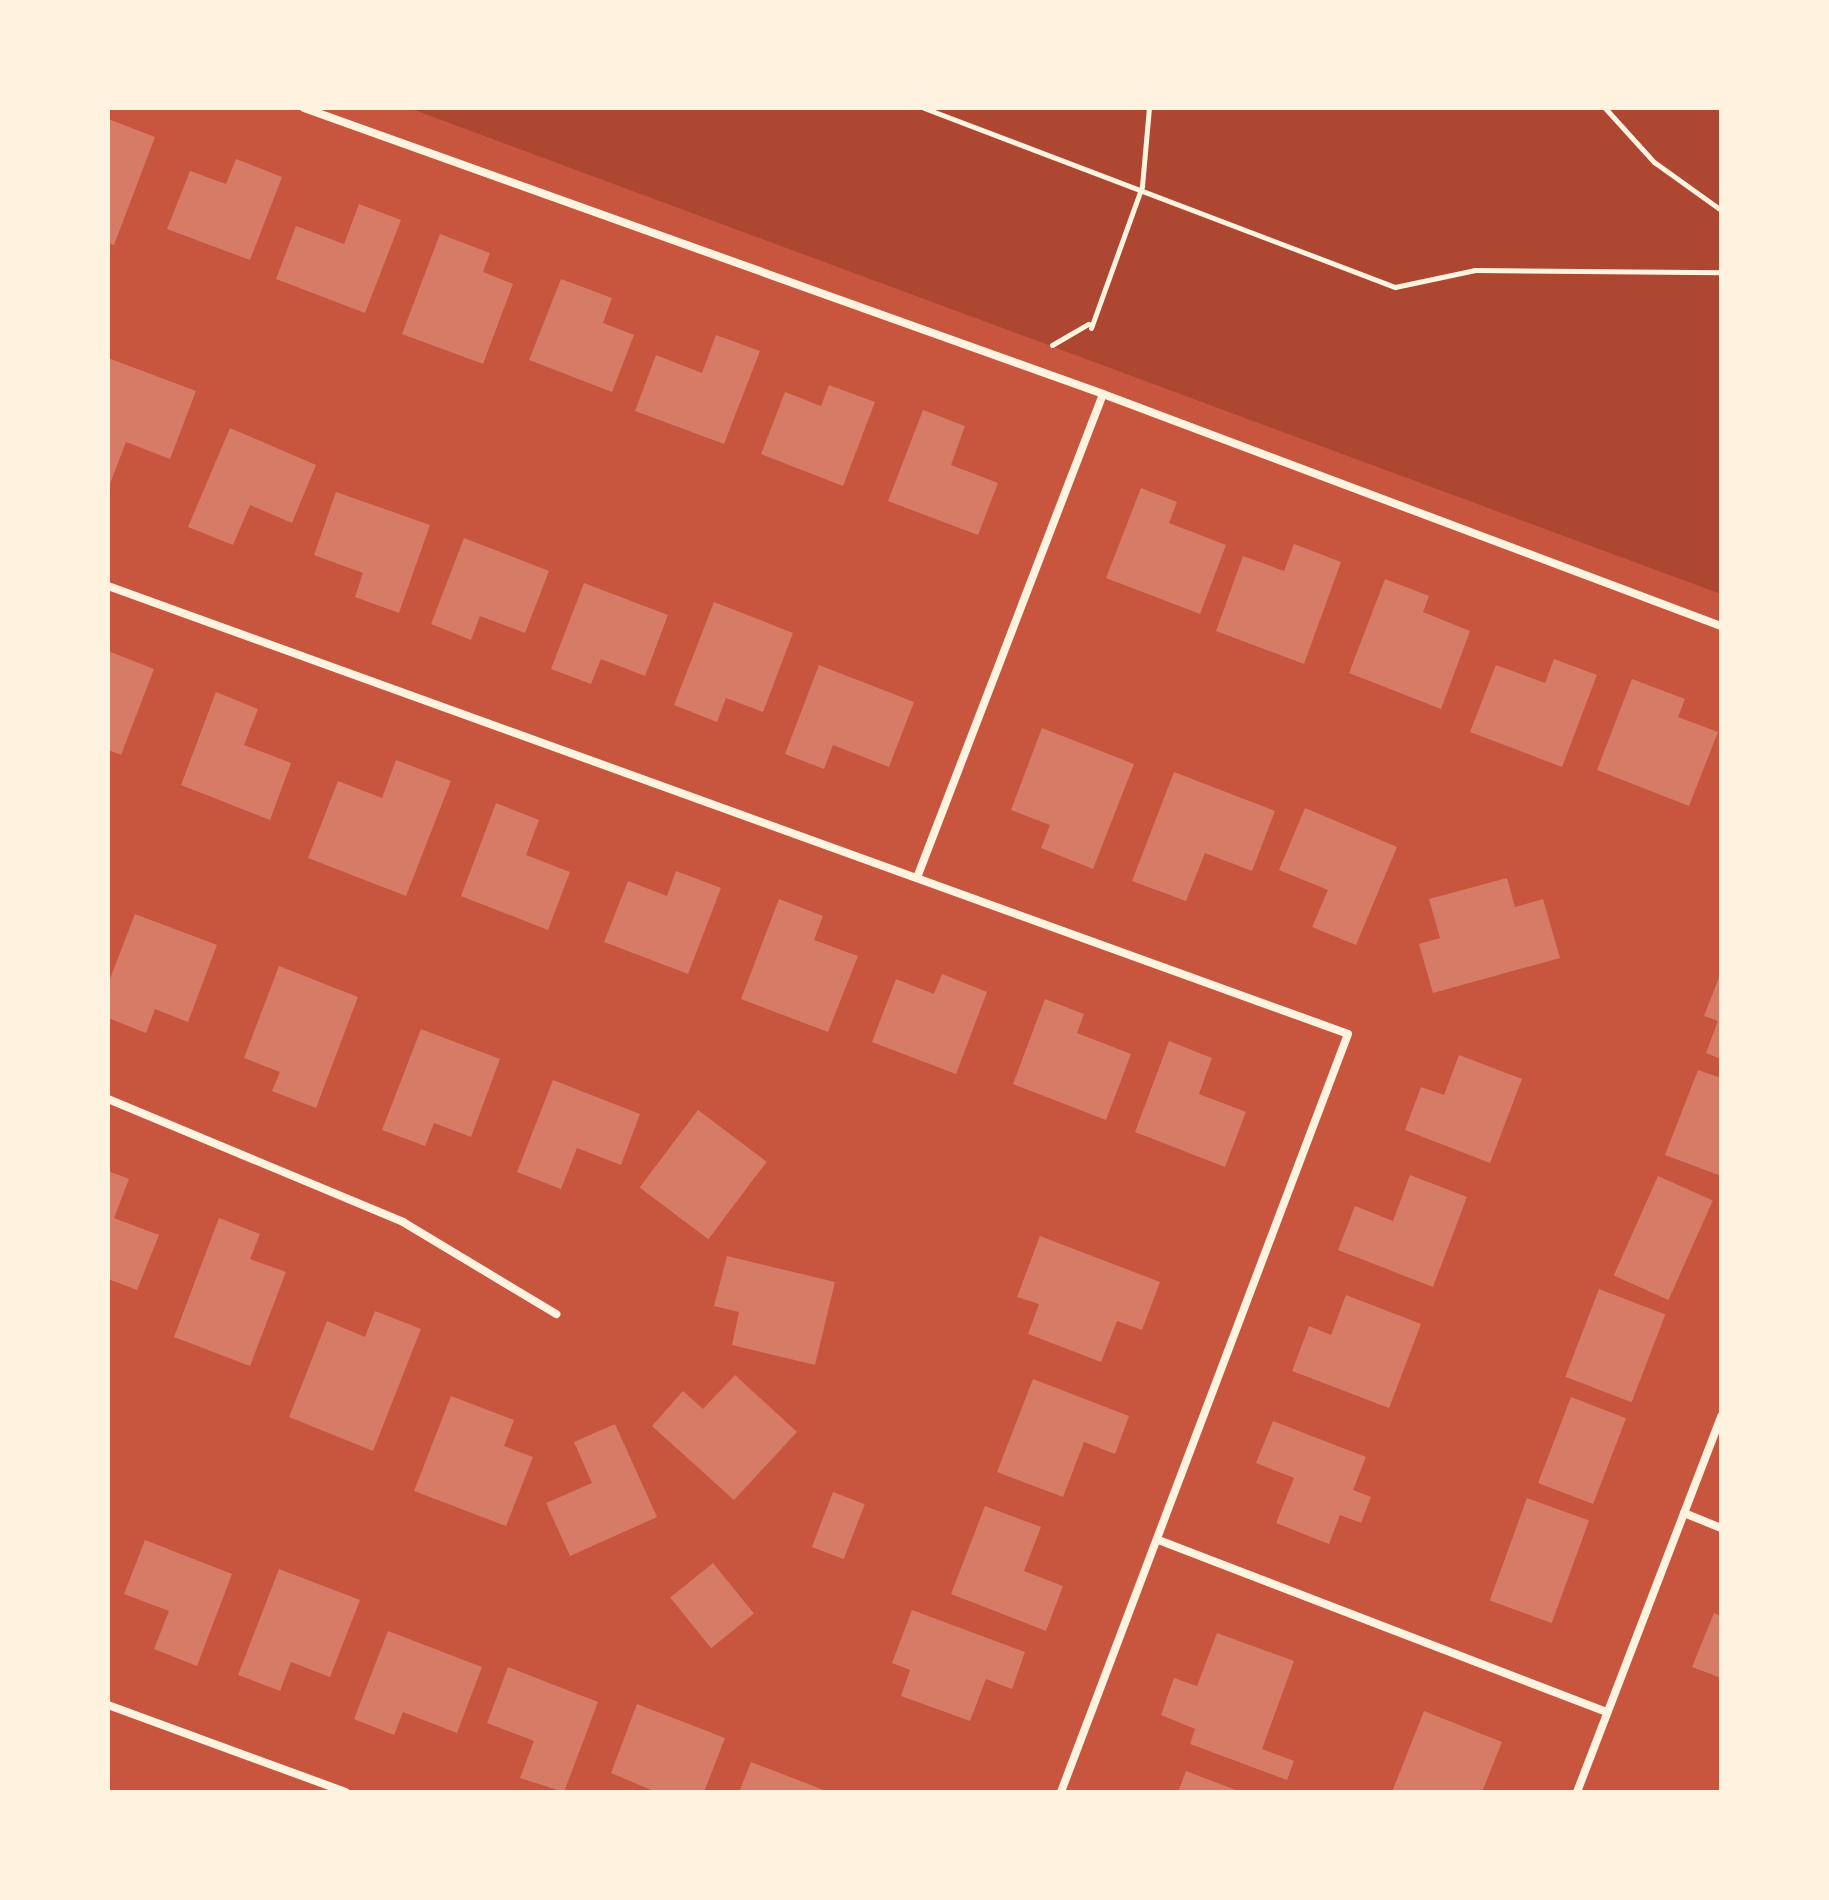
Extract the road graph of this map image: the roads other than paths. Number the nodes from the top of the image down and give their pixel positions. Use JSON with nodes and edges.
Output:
{"nodes":[{"id":1,"x":304,"y":108,"type":"edge"},
{"id":2,"x":1103,"y":394,"type":"junction"},
{"id":3,"x":108,"y":586,"type":"edge"},
{"id":4,"x":1721,"y":626,"type":"edge"},
{"id":5,"x":918,"y":875,"type":"junction"},
{"id":6,"x":108,"y":1099,"type":"edge"},
{"id":7,"x":556,"y":1314,"type":"dead end"},
{"id":8,"x":1721,"y":1416,"type":"edge"},
{"id":9,"x":1684,"y":1513,"type":"junction"},
{"id":10,"x":1721,"y":1528,"type":"edge"},
{"id":11,"x":1161,"y":1541,"type":"junction"},
{"id":12,"x":108,"y":1705,"type":"edge"},
{"id":13,"x":1607,"y":1712,"type":"junction"},
{"id":14,"x":346,"y":1792,"type":"edge"},
{"id":15,"x":1061,"y":1792,"type":"edge"},
{"id":16,"x":1577,"y":1792,"type":"edge"}],
"edges":[{"from":1,"to":2,"type":"street"},
{"from":2,"to":4,"type":"street"},
{"from":2,"to":5,"type":"street"},
{"from":3,"to":5,"type":"street"},
{"from":5,"to":11,"type":"street"},
{"from":6,"to":7,"type":"street"},
{"from":8,"to":9,"type":"street"},
{"from":9,"to":10,"type":"street"},
{"from":9,"to":13,"type":"street"},
{"from":11,"to":13,"type":"street"},
{"from":11,"to":15,"type":"street"},
{"from":12,"to":14,"type":"street"},
{"from":13,"to":16,"type":"street"}]}
